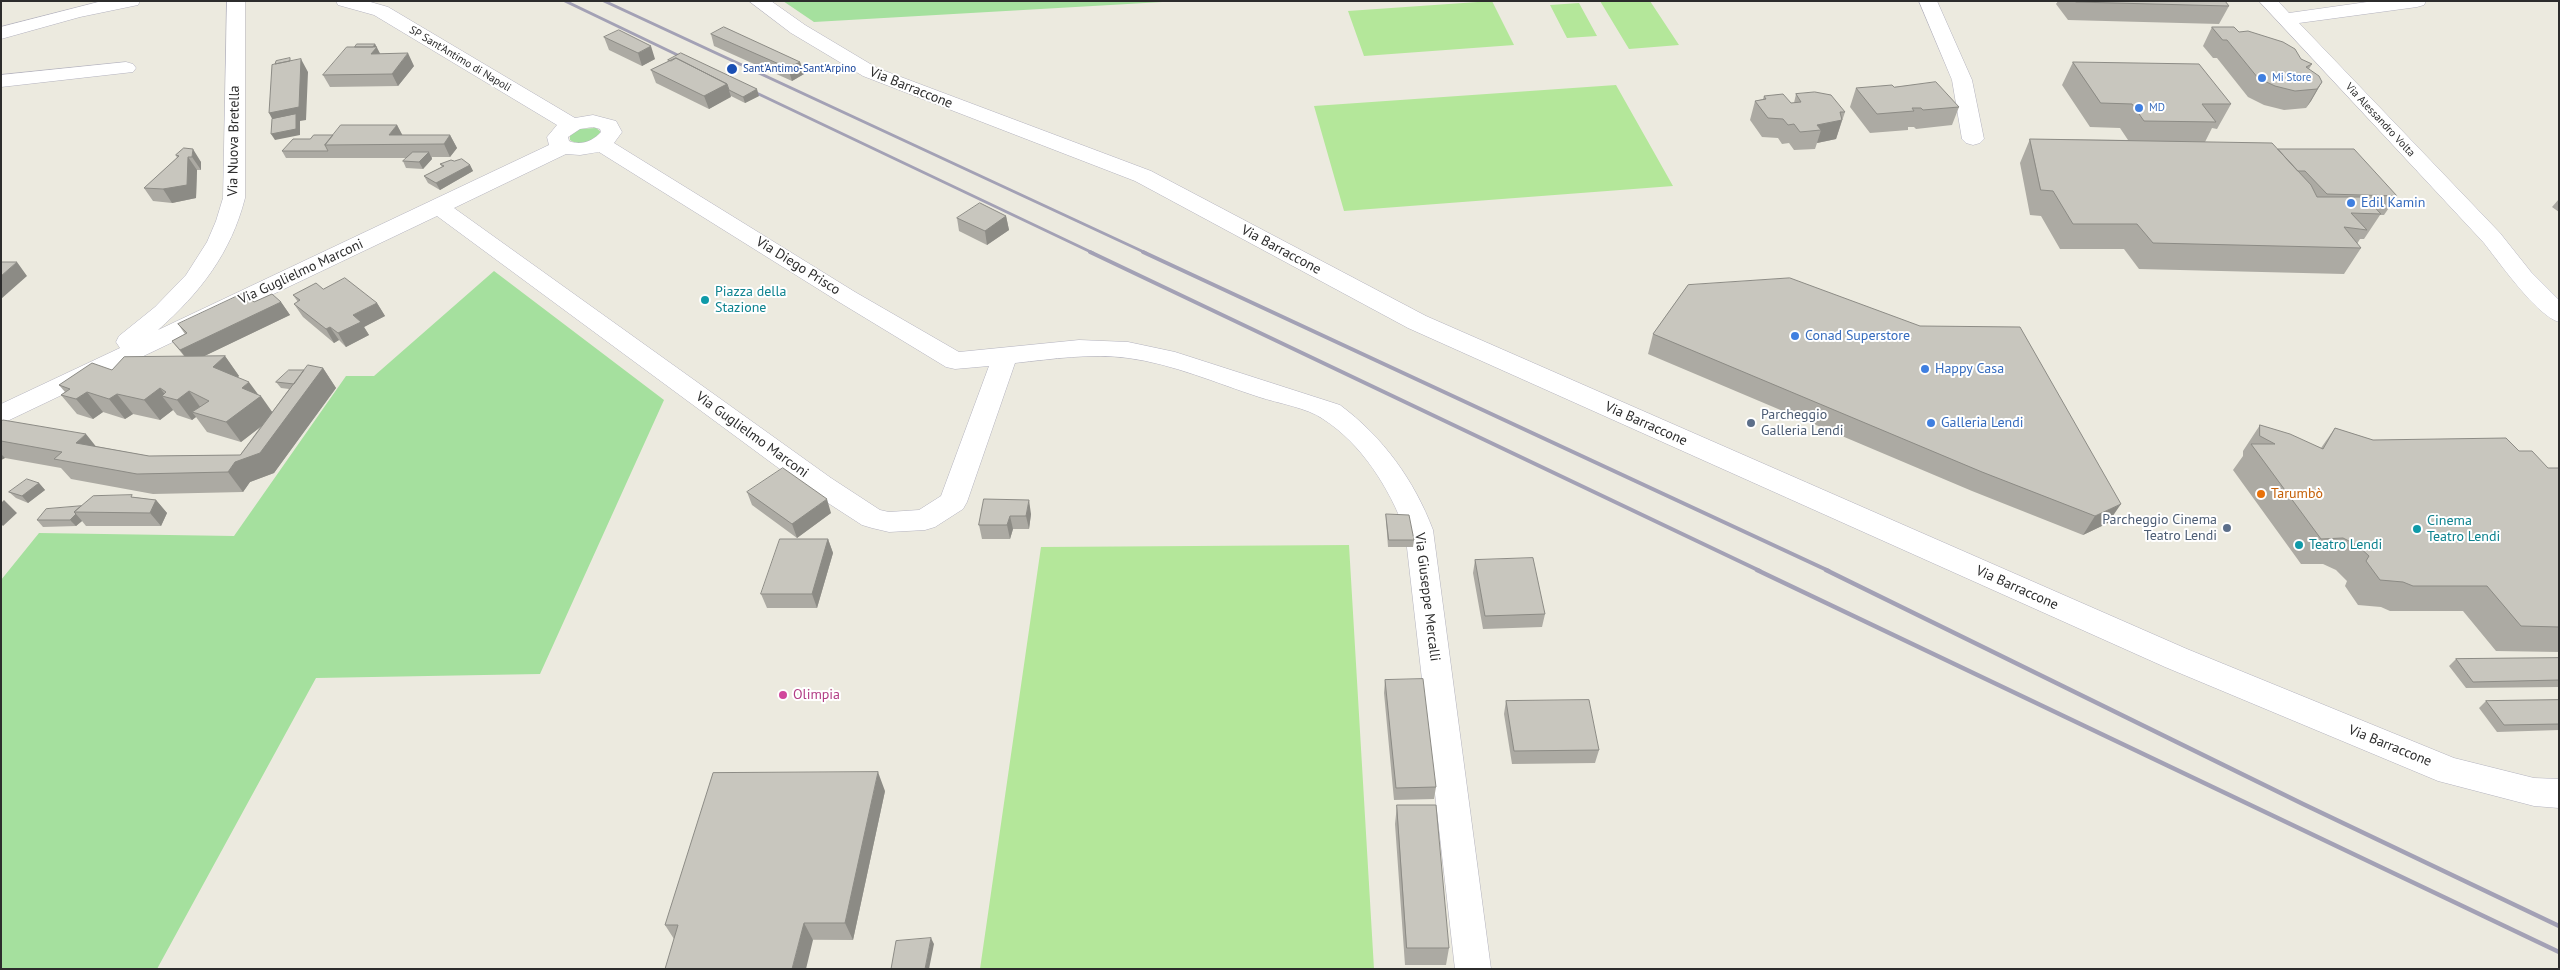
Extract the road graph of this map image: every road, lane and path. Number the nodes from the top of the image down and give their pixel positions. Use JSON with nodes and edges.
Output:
{"nodes":[{"id":1,"x":131,"y":1,"type":"edge"},
{"id":2,"x":236,"y":1,"type":"edge"},
{"id":3,"x":345,"y":1,"type":"edge"},
{"id":4,"x":758,"y":1,"type":"edge"},
{"id":5,"x":1928,"y":1,"type":"edge"},
{"id":6,"x":2268,"y":1,"type":"edge"},
{"id":7,"x":2417,"y":1,"type":"edge"},
{"id":8,"x":2285,"y":19,"type":"junction"},
{"id":9,"x":1,"y":33,"type":"edge"},
{"id":10,"x":126,"y":68,"type":"dead end"},
{"id":11,"x":1,"y":81,"type":"edge"},
{"id":12,"x":572,"y":125,"type":"junction"},
{"id":13,"x":1973,"y":139,"type":"dead end"},
{"id":14,"x":600,"y":143,"type":"junction"},
{"id":15,"x":563,"y":147,"type":"junction"},
{"id":16,"x":439,"y":207,"type":"junction"},
{"id":17,"x":2492,"y":238,"type":"junction"},
{"id":18,"x":2559,"y":289,"type":"edge"},
{"id":19,"x":2559,"y":314,"type":"edge"},
{"id":20,"x":1005,"y":356,"type":"junction"},
{"id":21,"x":90,"y":373,"type":"junction"},
{"id":22,"x":1,"y":415,"type":"edge"},
{"id":23,"x":2559,"y":794,"type":"edge"},
{"id":24,"x":1473,"y":969,"type":"edge"}],
"edges":[{"from":1,"to":9,"type":"street"},
{"from":2,"to":21,"type":"street","name":"Via Nuova Bretella"},
{"from":3,"to":12,"type":"street","name":"SP Sant'Antimo di Napoli"},
{"from":4,"to":23,"type":"street","name":"Via Barraccone"},
{"from":5,"to":13,"type":"street"},
{"from":6,"to":8,"type":"street","name":"Via Alessandro Volta"},
{"from":7,"to":8,"type":"street"},
{"from":8,"to":17,"type":"street","name":"Via Alessandro Volta"},
{"from":10,"to":11,"type":"street"},
{"from":12,"to":14,"type":"street"},
{"from":12,"to":15,"type":"street"},
{"from":14,"to":15,"type":"street"},
{"from":14,"to":20,"type":"street","name":"Via Diego Prisco"},
{"from":15,"to":16,"type":"street","name":"Via Guglielmo Marconi"},
{"from":16,"to":20,"type":"street","name":"Via Guglielmo Marconi"},
{"from":16,"to":21,"type":"street","name":"Via Guglielmo Marconi"},
{"from":17,"to":18,"type":"street","name":"Via Alessandro Volta"},
{"from":17,"to":19,"type":"street","name":"Via Alessandro Volta"},
{"from":20,"to":24,"type":"street","name":"Via Giuseppe Mercalli"},
{"from":21,"to":22,"type":"street","name":"Via Guglielmo Marconi"}]}
